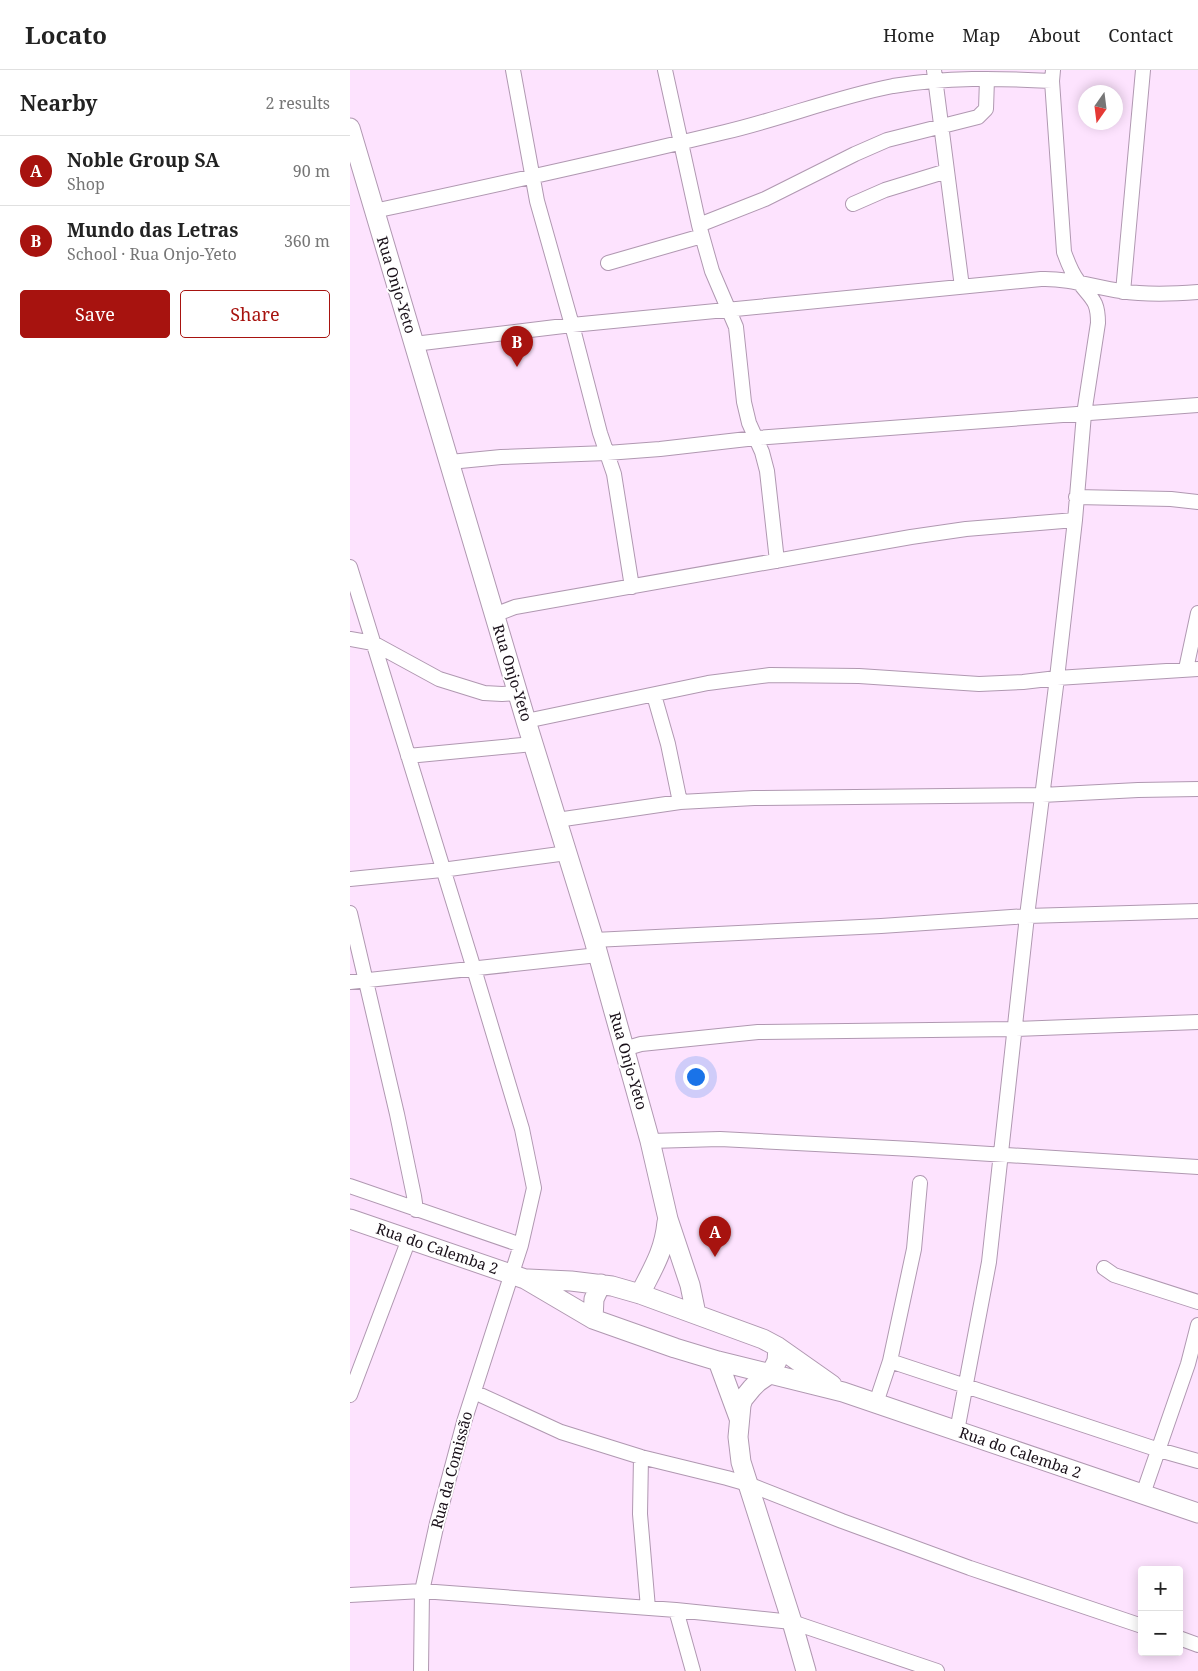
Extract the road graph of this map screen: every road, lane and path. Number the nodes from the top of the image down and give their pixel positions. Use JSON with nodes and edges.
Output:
{"nodes":[{"id":1,"x":513,"y":70,"type":"edge"},
{"id":2,"x":665,"y":70,"type":"edge"},
{"id":3,"x":1143,"y":70,"type":"edge"},
{"id":4,"x":934,"y":75,"type":"edge"},
{"id":5,"x":1053,"y":76,"type":"edge"},
{"id":6,"x":987,"y":79,"type":"junction"},
{"id":7,"x":350,"y":128,"type":"edge"},
{"id":8,"x":940,"y":128,"type":"junction"},
{"id":9,"x":682,"y":142,"type":"junction"},
{"id":10,"x":947,"y":170,"type":"junction"},
{"id":11,"x":532,"y":176,"type":"junction"},
{"id":12,"x":853,"y":204,"type":"dead end"},
{"id":13,"x":374,"y":212,"type":"junction"},
{"id":14,"x":700,"y":230,"type":"junction"},
{"id":15,"x":608,"y":263,"type":"dead end"},
{"id":16,"x":1079,"y":283,"type":"junction"},
{"id":17,"x":962,"y":287,"type":"junction"},
{"id":18,"x":1123,"y":292,"type":"junction"},
{"id":19,"x":1198,"y":292,"type":"edge"},
{"id":20,"x":729,"y":310,"type":"junction"},
{"id":21,"x":572,"y":324,"type":"junction"},
{"id":22,"x":414,"y":344,"type":"junction"},
{"id":23,"x":1198,"y":405,"type":"edge"},
{"id":24,"x":1084,"y":414,"type":"junction"},
{"id":25,"x":756,"y":438,"type":"junction"},
{"id":26,"x":607,"y":453,"type":"junction"},
{"id":27,"x":450,"y":462,"type":"junction"},
{"id":28,"x":1076,"y":497,"type":"junction"},
{"id":29,"x":1198,"y":502,"type":"edge"},
{"id":30,"x":1075,"y":520,"type":"junction"},
{"id":31,"x":777,"y":562,"type":"junction"},
{"id":32,"x":350,"y":567,"type":"edge"},
{"id":33,"x":632,"y":587,"type":"junction"},
{"id":34,"x":1198,"y":613,"type":"edge"},
{"id":35,"x":494,"y":615,"type":"junction"},
{"id":36,"x":350,"y":639,"type":"edge"},
{"id":37,"x":373,"y":643,"type":"junction"},
{"id":38,"x":1192,"y":669,"type":"edge"},
{"id":39,"x":1057,"y":678,"type":"junction"},
{"id":40,"x":518,"y":693,"type":"junction"},
{"id":41,"x":654,"y":694,"type":"junction"},
{"id":42,"x":526,"y":721,"type":"junction"},
{"id":43,"x":534,"y":744,"type":"junction"},
{"id":44,"x":408,"y":756,"type":"junction"},
{"id":45,"x":1198,"y":789,"type":"edge"},
{"id":46,"x":1042,"y":795,"type":"junction"},
{"id":47,"x":680,"y":802,"type":"junction"},
{"id":48,"x":556,"y":820,"type":"junction"},
{"id":49,"x":567,"y":853,"type":"junction"},
{"id":50,"x":442,"y":870,"type":"junction"},
{"id":51,"x":350,"y":879,"type":"edge"},
{"id":52,"x":1198,"y":911,"type":"edge"},
{"id":53,"x":350,"y":913,"type":"edge"},
{"id":54,"x":1027,"y":916,"type":"junction"},
{"id":55,"x":596,"y":948,"type":"junction"},
{"id":56,"x":474,"y":969,"type":"junction"},
{"id":57,"x":365,"y":981,"type":"junction"},
{"id":58,"x":350,"y":982,"type":"edge"},
{"id":59,"x":1198,"y":1022,"type":"edge"},
{"id":60,"x":1015,"y":1029,"type":"junction"},
{"id":61,"x":624,"y":1049,"type":"junction"},
{"id":62,"x":650,"y":1141,"type":"junction"},
{"id":63,"x":1002,"y":1154,"type":"junction"},
{"id":64,"x":1198,"y":1167,"type":"edge"},
{"id":65,"x":920,"y":1183,"type":"dead end"},
{"id":66,"x":350,"y":1186,"type":"edge"},
{"id":67,"x":416,"y":1210,"type":"junction"},
{"id":68,"x":350,"y":1218,"type":"edge"},
{"id":69,"x":668,"y":1219,"type":"junction"},
{"id":70,"x":409,"y":1239,"type":"junction"},
{"id":71,"x":521,"y":1245,"type":"junction"},
{"id":72,"x":1104,"y":1268,"type":"dead end"},
{"id":73,"x":518,"y":1276,"type":"junction"},
{"id":74,"x":601,"y":1284,"type":"junction"},
{"id":75,"x":640,"y":1294,"type":"junction"},
{"id":76,"x":1198,"y":1302,"type":"edge"},
{"id":77,"x":696,"y":1314,"type":"junction"},
{"id":78,"x":593,"y":1319,"type":"junction"},
{"id":79,"x":1198,"y":1325,"type":"edge"},
{"id":80,"x":778,"y":1347,"type":"junction"},
{"id":81,"x":718,"y":1361,"type":"junction"},
{"id":82,"x":890,"y":1361,"type":"junction"},
{"id":83,"x":771,"y":1373,"type":"junction"},
{"id":84,"x":966,"y":1386,"type":"junction"},
{"id":85,"x":474,"y":1392,"type":"junction"},
{"id":86,"x":843,"y":1392,"type":"junction"},
{"id":87,"x":350,"y":1395,"type":"edge"},
{"id":88,"x":876,"y":1403,"type":"junction"},
{"id":89,"x":739,"y":1418,"type":"junction"},
{"id":90,"x":957,"y":1431,"type":"junction"},
{"id":91,"x":1159,"y":1450,"type":"junction"},
{"id":92,"x":641,"y":1457,"type":"junction"},
{"id":93,"x":1198,"y":1461,"type":"edge"},
{"id":94,"x":748,"y":1484,"type":"junction"},
{"id":95,"x":1143,"y":1494,"type":"junction"},
{"id":96,"x":1198,"y":1513,"type":"edge"},
{"id":97,"x":422,"y":1591,"type":"junction"},
{"id":98,"x":350,"y":1595,"type":"edge"},
{"id":99,"x":648,"y":1608,"type":"junction"},
{"id":100,"x":676,"y":1610,"type":"junction"},
{"id":101,"x":792,"y":1622,"type":"junction"},
{"id":102,"x":1138,"y":1625,"type":"edge"},
{"id":103,"x":1183,"y":1639,"type":"edge"},
{"id":104,"x":1198,"y":1645,"type":"edge"},
{"id":105,"x":421,"y":1671,"type":"edge"},
{"id":106,"x":693,"y":1671,"type":"edge"},
{"id":107,"x":806,"y":1671,"type":"edge"},
{"id":108,"x":937,"y":1671,"type":"edge"}],
"edges":[{"from":1,"to":11,"type":"street"},
{"from":2,"to":9,"type":"street"},
{"from":3,"to":18,"type":"street"},
{"from":4,"to":6,"type":"street"},
{"from":4,"to":8,"type":"street"},
{"from":4,"to":9,"type":"street"},
{"from":5,"to":6,"type":"street"},
{"from":5,"to":16,"type":"street"},
{"from":6,"to":8,"type":"street"},
{"from":7,"to":13,"type":"main road","name":"Rua Onjo-Yeto"},
{"from":8,"to":10,"type":"street"},
{"from":8,"to":14,"type":"street"},
{"from":9,"to":11,"type":"street"},
{"from":9,"to":14,"type":"street"},
{"from":10,"to":12,"type":"street"},
{"from":10,"to":17,"type":"street"},
{"from":11,"to":13,"type":"street"},
{"from":11,"to":21,"type":"street"},
{"from":13,"to":22,"type":"main road","name":"Rua Onjo-Yeto"},
{"from":14,"to":15,"type":"street"},
{"from":14,"to":20,"type":"street"},
{"from":16,"to":17,"type":"street"},
{"from":16,"to":18,"type":"street"},
{"from":16,"to":24,"type":"street"},
{"from":17,"to":20,"type":"street"},
{"from":18,"to":19,"type":"street"},
{"from":20,"to":21,"type":"street"},
{"from":20,"to":25,"type":"street"},
{"from":21,"to":22,"type":"street"},
{"from":21,"to":26,"type":"street"},
{"from":22,"to":27,"type":"main road","name":"Rua Onjo-Yeto"},
{"from":23,"to":24,"type":"street"},
{"from":24,"to":25,"type":"street"},
{"from":24,"to":28,"type":"street"},
{"from":25,"to":26,"type":"street"},
{"from":25,"to":31,"type":"street"},
{"from":26,"to":27,"type":"street"},
{"from":26,"to":33,"type":"street"},
{"from":27,"to":35,"type":"main road","name":"Rua Onjo-Yeto"},
{"from":28,"to":29,"type":"street"},
{"from":28,"to":30,"type":"street"},
{"from":30,"to":31,"type":"street"},
{"from":30,"to":39,"type":"street"},
{"from":31,"to":33,"type":"street"},
{"from":32,"to":37,"type":"street","name":"Rua da Comissão"},
{"from":33,"to":35,"type":"street"},
{"from":34,"to":38,"type":"street"},
{"from":35,"to":40,"type":"main road","name":"Rua Onjo-Yeto"},
{"from":36,"to":37,"type":"street"},
{"from":37,"to":40,"type":"street"},
{"from":37,"to":44,"type":"street","name":"Rua da Comissão"},
{"from":38,"to":39,"type":"street"},
{"from":39,"to":41,"type":"street"},
{"from":39,"to":46,"type":"street"},
{"from":40,"to":42,"type":"main road","name":"Rua Onjo-Yeto"},
{"from":41,"to":42,"type":"street"},
{"from":41,"to":47,"type":"street"},
{"from":42,"to":43,"type":"main road","name":"Rua Onjo-Yeto"},
{"from":43,"to":44,"type":"street"},
{"from":43,"to":48,"type":"main road","name":"Rua Onjo-Yeto"},
{"from":44,"to":50,"type":"street","name":"Rua da Comissão"},
{"from":45,"to":46,"type":"street"},
{"from":46,"to":47,"type":"street"},
{"from":46,"to":54,"type":"street"},
{"from":47,"to":48,"type":"street"},
{"from":48,"to":49,"type":"main road","name":"Rua Onjo-Yeto"},
{"from":49,"to":50,"type":"street"},
{"from":49,"to":55,"type":"main road","name":"Rua Onjo-Yeto"},
{"from":50,"to":51,"type":"street"},
{"from":50,"to":56,"type":"street","name":"Rua da Comissão"},
{"from":52,"to":54,"type":"street"},
{"from":53,"to":57,"type":"street"},
{"from":54,"to":55,"type":"street"},
{"from":54,"to":60,"type":"street"},
{"from":55,"to":56,"type":"street"},
{"from":55,"to":61,"type":"main road","name":"Rua Onjo-Yeto"},
{"from":56,"to":57,"type":"street"},
{"from":56,"to":71,"type":"street","name":"Rua da Comissão"},
{"from":57,"to":58,"type":"street"},
{"from":57,"to":67,"type":"street"},
{"from":59,"to":60,"type":"street"},
{"from":60,"to":61,"type":"street"},
{"from":60,"to":63,"type":"street"},
{"from":61,"to":62,"type":"main road","name":"Rua Onjo-Yeto"},
{"from":62,"to":63,"type":"street"},
{"from":62,"to":69,"type":"main road","name":"Rua Onjo-Yeto"},
{"from":63,"to":64,"type":"street"},
{"from":63,"to":84,"type":"street"},
{"from":65,"to":82,"type":"street"},
{"from":66,"to":67,"type":"street"},
{"from":67,"to":71,"type":"street"},
{"from":68,"to":70,"type":"main road","name":"Rua do Calemba 2"},
{"from":69,"to":75,"type":"main road"},
{"from":69,"to":77,"type":"main road"},
{"from":70,"to":73,"type":"main road","name":"Rua do Calemba 2"},
{"from":70,"to":87,"type":"street"},
{"from":71,"to":73,"type":"street","name":"Rua da Comissão"},
{"from":72,"to":76,"type":"street"},
{"from":73,"to":74,"type":"main road","name":"Rua do Calemba 2"},
{"from":73,"to":78,"type":"main road","name":"Rua do Calemba 2"},
{"from":73,"to":85,"type":"street","name":"Rua da Comissão"},
{"from":74,"to":75,"type":"main road","name":"Rua do Calemba 2"},
{"from":74,"to":78,"type":"main road"},
{"from":75,"to":77,"type":"main road","name":"Rua do Calemba 2"},
{"from":77,"to":80,"type":"main road","name":"Rua do Calemba 2"},
{"from":78,"to":81,"type":"main road","name":"Rua do Calemba 2"},
{"from":79,"to":91,"type":"street"},
{"from":80,"to":83,"type":"main road"},
{"from":80,"to":86,"type":"main road","name":"Rua do Calemba 2"},
{"from":81,"to":83,"type":"main road","name":"Rua do Calemba 2"},
{"from":81,"to":89,"type":"main road"},
{"from":82,"to":84,"type":"street"},
{"from":82,"to":88,"type":"street"},
{"from":83,"to":86,"type":"main road","name":"Rua do Calemba 2"},
{"from":83,"to":89,"type":"main road"},
{"from":84,"to":90,"type":"street"},
{"from":84,"to":91,"type":"street"},
{"from":85,"to":92,"type":"street"},
{"from":85,"to":97,"type":"street","name":"Rua da Comissão"},
{"from":86,"to":88,"type":"main road","name":"Rua do Calemba 2"},
{"from":88,"to":90,"type":"main road","name":"Rua do Calemba 2"},
{"from":89,"to":94,"type":"main road"},
{"from":90,"to":95,"type":"main road","name":"Rua do Calemba 2"},
{"from":91,"to":93,"type":"street"},
{"from":91,"to":95,"type":"street"},
{"from":92,"to":94,"type":"street"},
{"from":92,"to":99,"type":"street"},
{"from":94,"to":101,"type":"main road"},
{"from":94,"to":102,"type":"street"},
{"from":95,"to":96,"type":"main road","name":"Rua do Calemba 2"},
{"from":97,"to":98,"type":"street"},
{"from":97,"to":99,"type":"street"},
{"from":97,"to":105,"type":"street","name":"Rua da Comissão"},
{"from":99,"to":100,"type":"street"},
{"from":100,"to":101,"type":"street"},
{"from":100,"to":106,"type":"street"},
{"from":101,"to":107,"type":"main road"},
{"from":101,"to":108,"type":"street"},
{"from":103,"to":104,"type":"street"}]}
